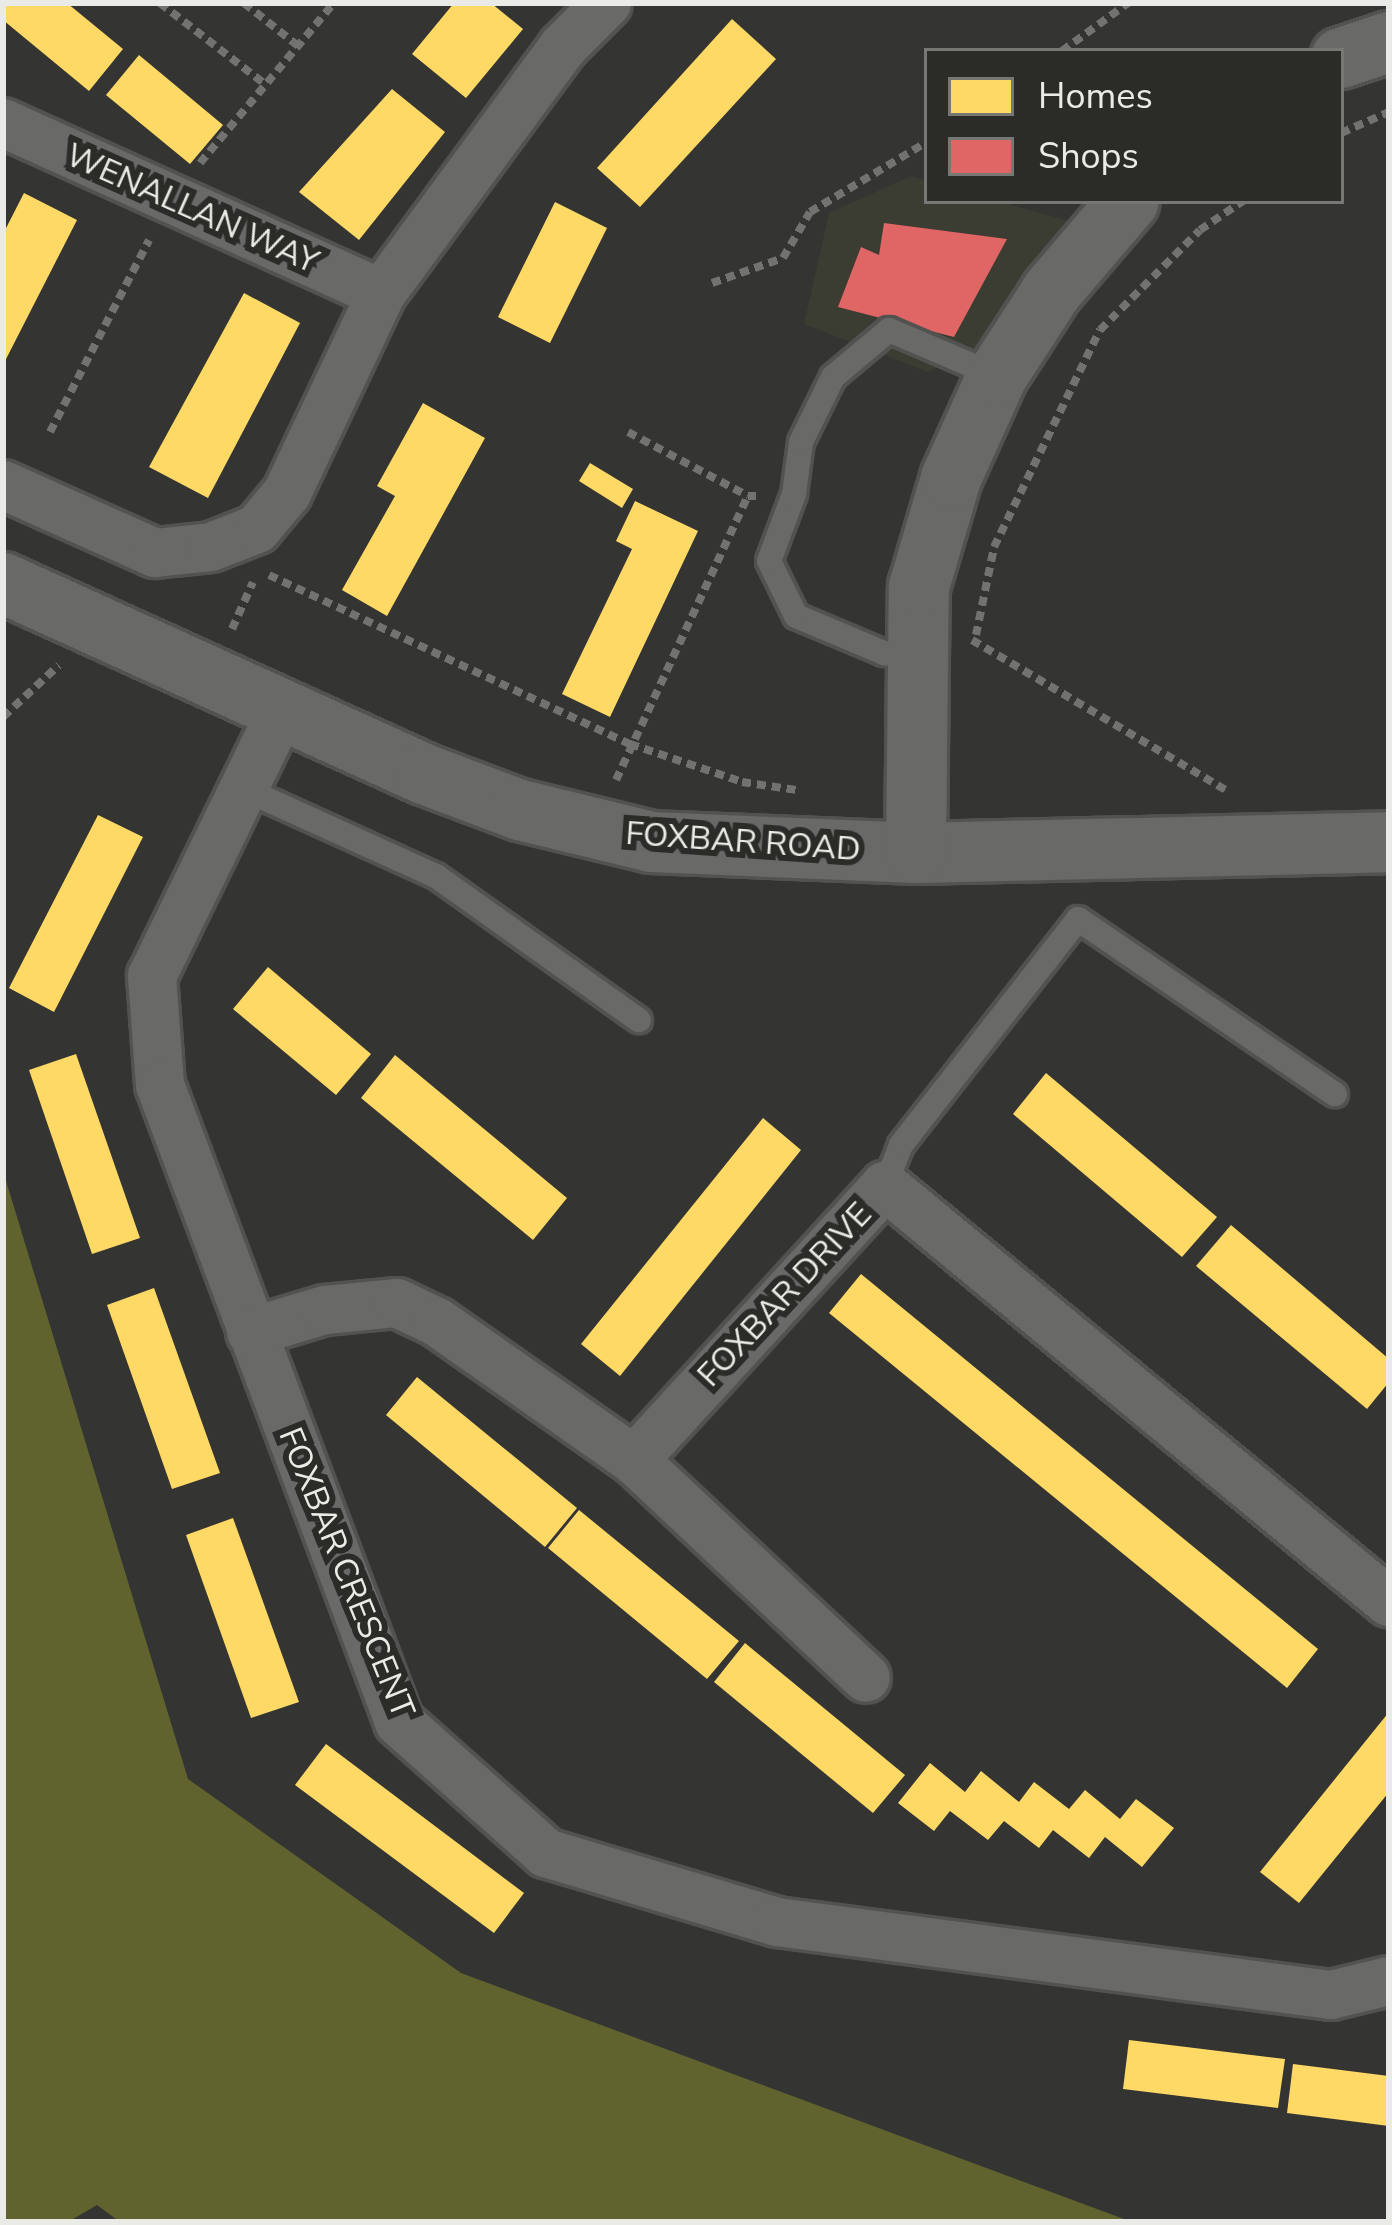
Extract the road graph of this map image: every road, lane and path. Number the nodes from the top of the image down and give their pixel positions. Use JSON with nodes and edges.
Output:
{"nodes":[{"id":1,"x":160,"y":3,"type":"edge"},
{"id":2,"x":244,"y":3,"type":"edge"},
{"id":3,"x":1128,"y":3,"type":"edge"},
{"id":4,"x":591,"y":8,"type":"edge"},
{"id":5,"x":1389,"y":42,"type":"edge"},
{"id":6,"x":298,"y":46,"type":"dead end"},
{"id":7,"x":1065,"y":48,"type":"edge"},
{"id":8,"x":1344,"y":57,"type":"edge"},
{"id":9,"x":266,"y":86,"type":"dead end"},
{"id":10,"x":1389,"y":112,"type":"edge"},
{"id":11,"x":3,"y":122,"type":"edge"},
{"id":12,"x":1344,"y":132,"type":"edge"},
{"id":13,"x":924,"y":144,"type":"edge"},
{"id":14,"x":1126,"y":204,"type":"edge"},
{"id":15,"x":1239,"y":204,"type":"edge"},
{"id":16,"x":712,"y":283,"type":"dead end"},
{"id":17,"x":381,"y":294,"type":"junction"},
{"id":18,"x":997,"y":376,"type":"junction"},
{"id":19,"x":628,"y":432,"type":"dead end"},
{"id":20,"x":3,"y":485,"type":"edge"},
{"id":21,"x":794,"y":494,"type":"junction"},
{"id":22,"x":748,"y":496,"type":"junction"},
{"id":23,"x":211,"y":548,"type":"junction"},
{"id":24,"x":3,"y":583,"type":"edge"},
{"id":25,"x":919,"y":587,"type":"junction"},
{"id":26,"x":99,"y":627,"type":"junction"},
{"id":27,"x":975,"y":642,"type":"junction"},
{"id":28,"x":945,"y":658,"type":"junction"},
{"id":29,"x":281,"y":712,"type":"junction"},
{"id":30,"x":3,"y":717,"type":"edge"},
{"id":31,"x":630,"y":744,"type":"junction"},
{"id":32,"x":244,"y":789,"type":"junction"},
{"id":33,"x":807,"y":791,"type":"dead end"},
{"id":34,"x":595,"y":830,"type":"junction"},
{"id":35,"x":1264,"y":842,"type":"junction"},
{"id":36,"x":1389,"y":842,"type":"edge"},
{"id":37,"x":916,"y":853,"type":"junction"},
{"id":38,"x":639,"y":1020,"type":"dead end"},
{"id":39,"x":1335,"y":1094,"type":"dead end"},
{"id":40,"x":885,"y":1186,"type":"junction"},
{"id":41,"x":251,"y":1332,"type":"junction"},
{"id":42,"x":634,"y":1460,"type":"junction"},
{"id":43,"x":1389,"y":1602,"type":"edge"},
{"id":44,"x":866,"y":1678,"type":"dead end"},
{"id":45,"x":1389,"y":1981,"type":"edge"}],
"edges":[{"from":1,"to":9,"type":"path"},
{"from":2,"to":6,"type":"path"},
{"from":3,"to":7,"type":"path"},
{"from":4,"to":17,"type":"street"},
{"from":5,"to":8,"type":"street"},
{"from":10,"to":12,"type":"path"},
{"from":11,"to":17,"type":"street","name":"WENALLAN WAY"},
{"from":13,"to":16,"type":"path"},
{"from":14,"to":18,"type":"street"},
{"from":15,"to":27,"type":"path"},
{"from":17,"to":23,"type":"street"},
{"from":18,"to":21,"type":"lane"},
{"from":18,"to":25,"type":"street"},
{"from":19,"to":22,"type":"path"},
{"from":20,"to":23,"type":"street"},
{"from":21,"to":22,"type":"path"},
{"from":21,"to":28,"type":"lane"},
{"from":22,"to":31,"type":"path"},
{"from":23,"to":31,"type":"path"},
{"from":24,"to":26,"type":"street","name":"FOXBAR ROAD"},
{"from":25,"to":27,"type":"path"},
{"from":25,"to":28,"type":"street"},
{"from":26,"to":29,"type":"street","name":"FOXBAR ROAD"},
{"from":26,"to":30,"type":"path"},
{"from":27,"to":28,"type":"path"},
{"from":27,"to":35,"type":"path"},
{"from":28,"to":37,"type":"street"},
{"from":29,"to":32,"type":"street","name":"FOXBAR CRESCENT"},
{"from":29,"to":34,"type":"street","name":"FOXBAR ROAD"},
{"from":31,"to":33,"type":"path"},
{"from":31,"to":34,"type":"path"},
{"from":32,"to":38,"type":"lane"},
{"from":32,"to":41,"type":"street","name":"FOXBAR CRESCENT"},
{"from":34,"to":37,"type":"street","name":"FOXBAR ROAD"},
{"from":35,"to":36,"type":"street","name":"FOXBAR ROAD"},
{"from":35,"to":37,"type":"street","name":"FOXBAR ROAD"},
{"from":39,"to":40,"type":"lane"},
{"from":40,"to":42,"type":"street","name":"FOXBAR DRIVE"},
{"from":40,"to":43,"type":"street","name":"FOXBAR DRIVE"},
{"from":41,"to":42,"type":"street"},
{"from":41,"to":45,"type":"street","name":"FOXBAR CRESCENT"},
{"from":42,"to":44,"type":"street"}]}
